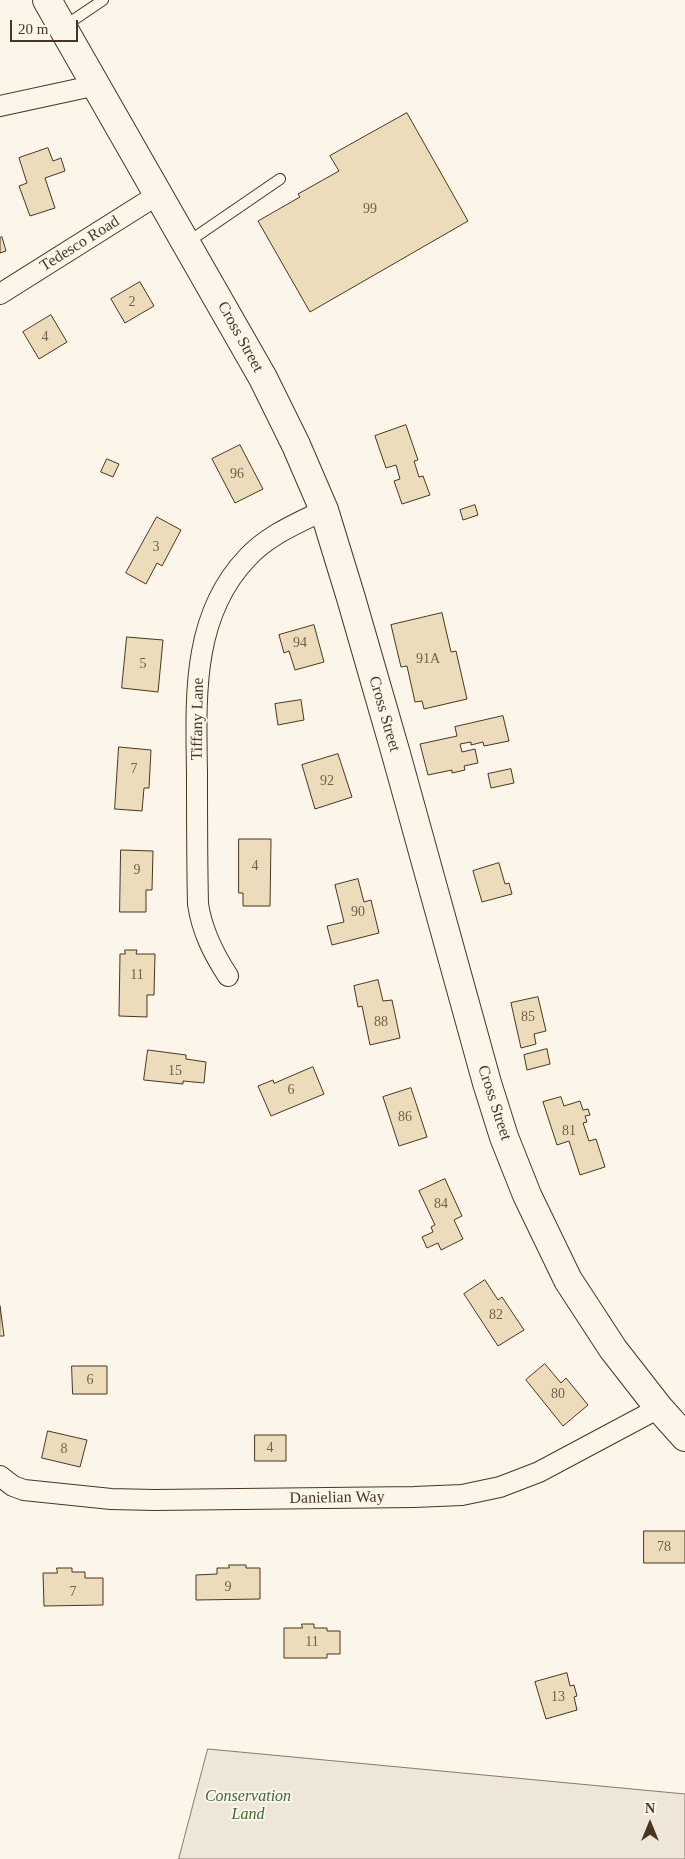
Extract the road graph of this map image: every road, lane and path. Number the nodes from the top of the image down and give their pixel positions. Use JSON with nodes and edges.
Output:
{"nodes":[{"id":1,"x":48,"y":0,"type":"edge"},
{"id":2,"x":104,"y":0,"type":"edge"},
{"id":3,"x":62,"y":28,"type":"junction"},
{"id":4,"x":97,"y":85,"type":"junction"},
{"id":5,"x":0,"y":106,"type":"edge"},
{"id":6,"x":280,"y":179,"type":"dead end"},
{"id":7,"x":159,"y":194,"type":"junction"},
{"id":8,"x":187,"y":242,"type":"junction"},
{"id":9,"x":0,"y":294,"type":"edge"},
{"id":10,"x":324,"y":510,"type":"junction"},
{"id":11,"x":228,"y":976,"type":"dead end"},
{"id":12,"x":659,"y":1408,"type":"junction"},
{"id":13,"x":685,"y":1438,"type":"edge"},
{"id":14,"x":0,"y":1476,"type":"edge"}],
"edges":[{"from":1,"to":3,"type":"street","name":"Cross Street"},
{"from":2,"to":3,"type":"lane"},
{"from":3,"to":4,"type":"street","name":"Cross Street"},
{"from":4,"to":5,"type":"street"},
{"from":4,"to":7,"type":"street","name":"Cross Street"},
{"from":6,"to":8,"type":"lane"},
{"from":7,"to":8,"type":"street","name":"Cross Street"},
{"from":7,"to":9,"type":"street","name":"Tedesco Road"},
{"from":8,"to":10,"type":"street","name":"Cross Street"},
{"from":10,"to":11,"type":"street","name":"Tiffany Lane"},
{"from":10,"to":12,"type":"street","name":"Cross Street"},
{"from":12,"to":13,"type":"street","name":"Cross Street"},
{"from":12,"to":14,"type":"street","name":"Danielian Way"}]}
